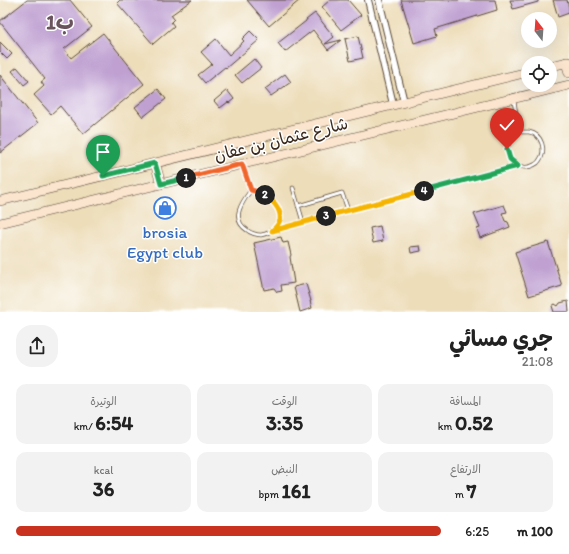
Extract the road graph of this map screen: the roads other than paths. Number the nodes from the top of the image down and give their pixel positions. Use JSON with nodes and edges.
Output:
{"nodes":[{"id":1,"x":368,"y":0,"type":"edge"},
{"id":2,"x":379,"y":0,"type":"edge"},
{"id":3,"x":385,"y":21,"type":"junction"},
{"id":4,"x":374,"y":24,"type":"junction"},
{"id":5,"x":568,"y":62,"type":"edge"},
{"id":6,"x":557,"y":64,"type":"edge"},
{"id":7,"x":569,"y":73,"type":"edge"},
{"id":8,"x":521,"y":74,"type":"edge"},
{"id":9,"x":569,"y":85,"type":"edge"},
{"id":10,"x":514,"y":99,"type":"junction"},
{"id":11,"x":404,"y":102,"type":"junction"},
{"id":12,"x":393,"y":104,"type":"junction"},
{"id":13,"x":519,"y":132,"type":"junction"},
{"id":14,"x":155,"y":163,"type":"junction"},
{"id":15,"x":242,"y":164,"type":"junction"},
{"id":16,"x":518,"y":166,"type":"junction"},
{"id":17,"x":161,"y":184,"type":"junction"},
{"id":18,"x":293,"y":188,"type":"dead end"},
{"id":19,"x":251,"y":190,"type":"junction"},
{"id":20,"x":0,"y":201,"type":"edge"},
{"id":21,"x":298,"y":206,"type":"junction"},
{"id":22,"x":348,"y":210,"type":"junction"},
{"id":23,"x":303,"y":222,"type":"junction"},
{"id":24,"x":0,"y":223,"type":"edge"},
{"id":25,"x":272,"y":231,"type":"junction"}],
"edges":[{"from":1,"to":4,"type":"street"},
{"from":2,"to":3,"type":"street"},
{"from":3,"to":4,"type":"street"},
{"from":3,"to":11,"type":"street"},
{"from":4,"to":12,"type":"street"},
{"from":5,"to":6,"type":"main road"},
{"from":5,"to":7,"type":"main road"},
{"from":8,"to":11,"type":"main road","name":"شارع عثمان بن عفان"},
{"from":9,"to":10,"type":"main road","name":"شارع عثمان بن عفان"},
{"from":10,"to":13,"type":"lane"},
{"from":10,"to":15,"type":"main road","name":"شارع عثمان بن عفان"},
{"from":11,"to":12,"type":"main road","name":"شارع عثمان بن عفان"},
{"from":12,"to":14,"type":"main road","name":"شارع عثمان بن عفان"},
{"from":13,"to":16,"type":"lane"},
{"from":13,"to":16,"type":"lane"},
{"from":14,"to":17,"type":"main road"},
{"from":14,"to":20,"type":"main road","name":"شارع عثمان بن عفان"},
{"from":15,"to":17,"type":"main road","name":"شارع عثمان بن عفان"},
{"from":15,"to":19,"type":"lane"},
{"from":16,"to":22,"type":"lane"},
{"from":17,"to":24,"type":"main road","name":"شارع عثمان بن عفان"},
{"from":18,"to":21,"type":"lane"},
{"from":19,"to":25,"type":"lane"},
{"from":19,"to":25,"type":"lane"},
{"from":21,"to":22,"type":"lane"},
{"from":21,"to":23,"type":"lane"},
{"from":22,"to":23,"type":"lane"},
{"from":23,"to":25,"type":"lane"}]}
